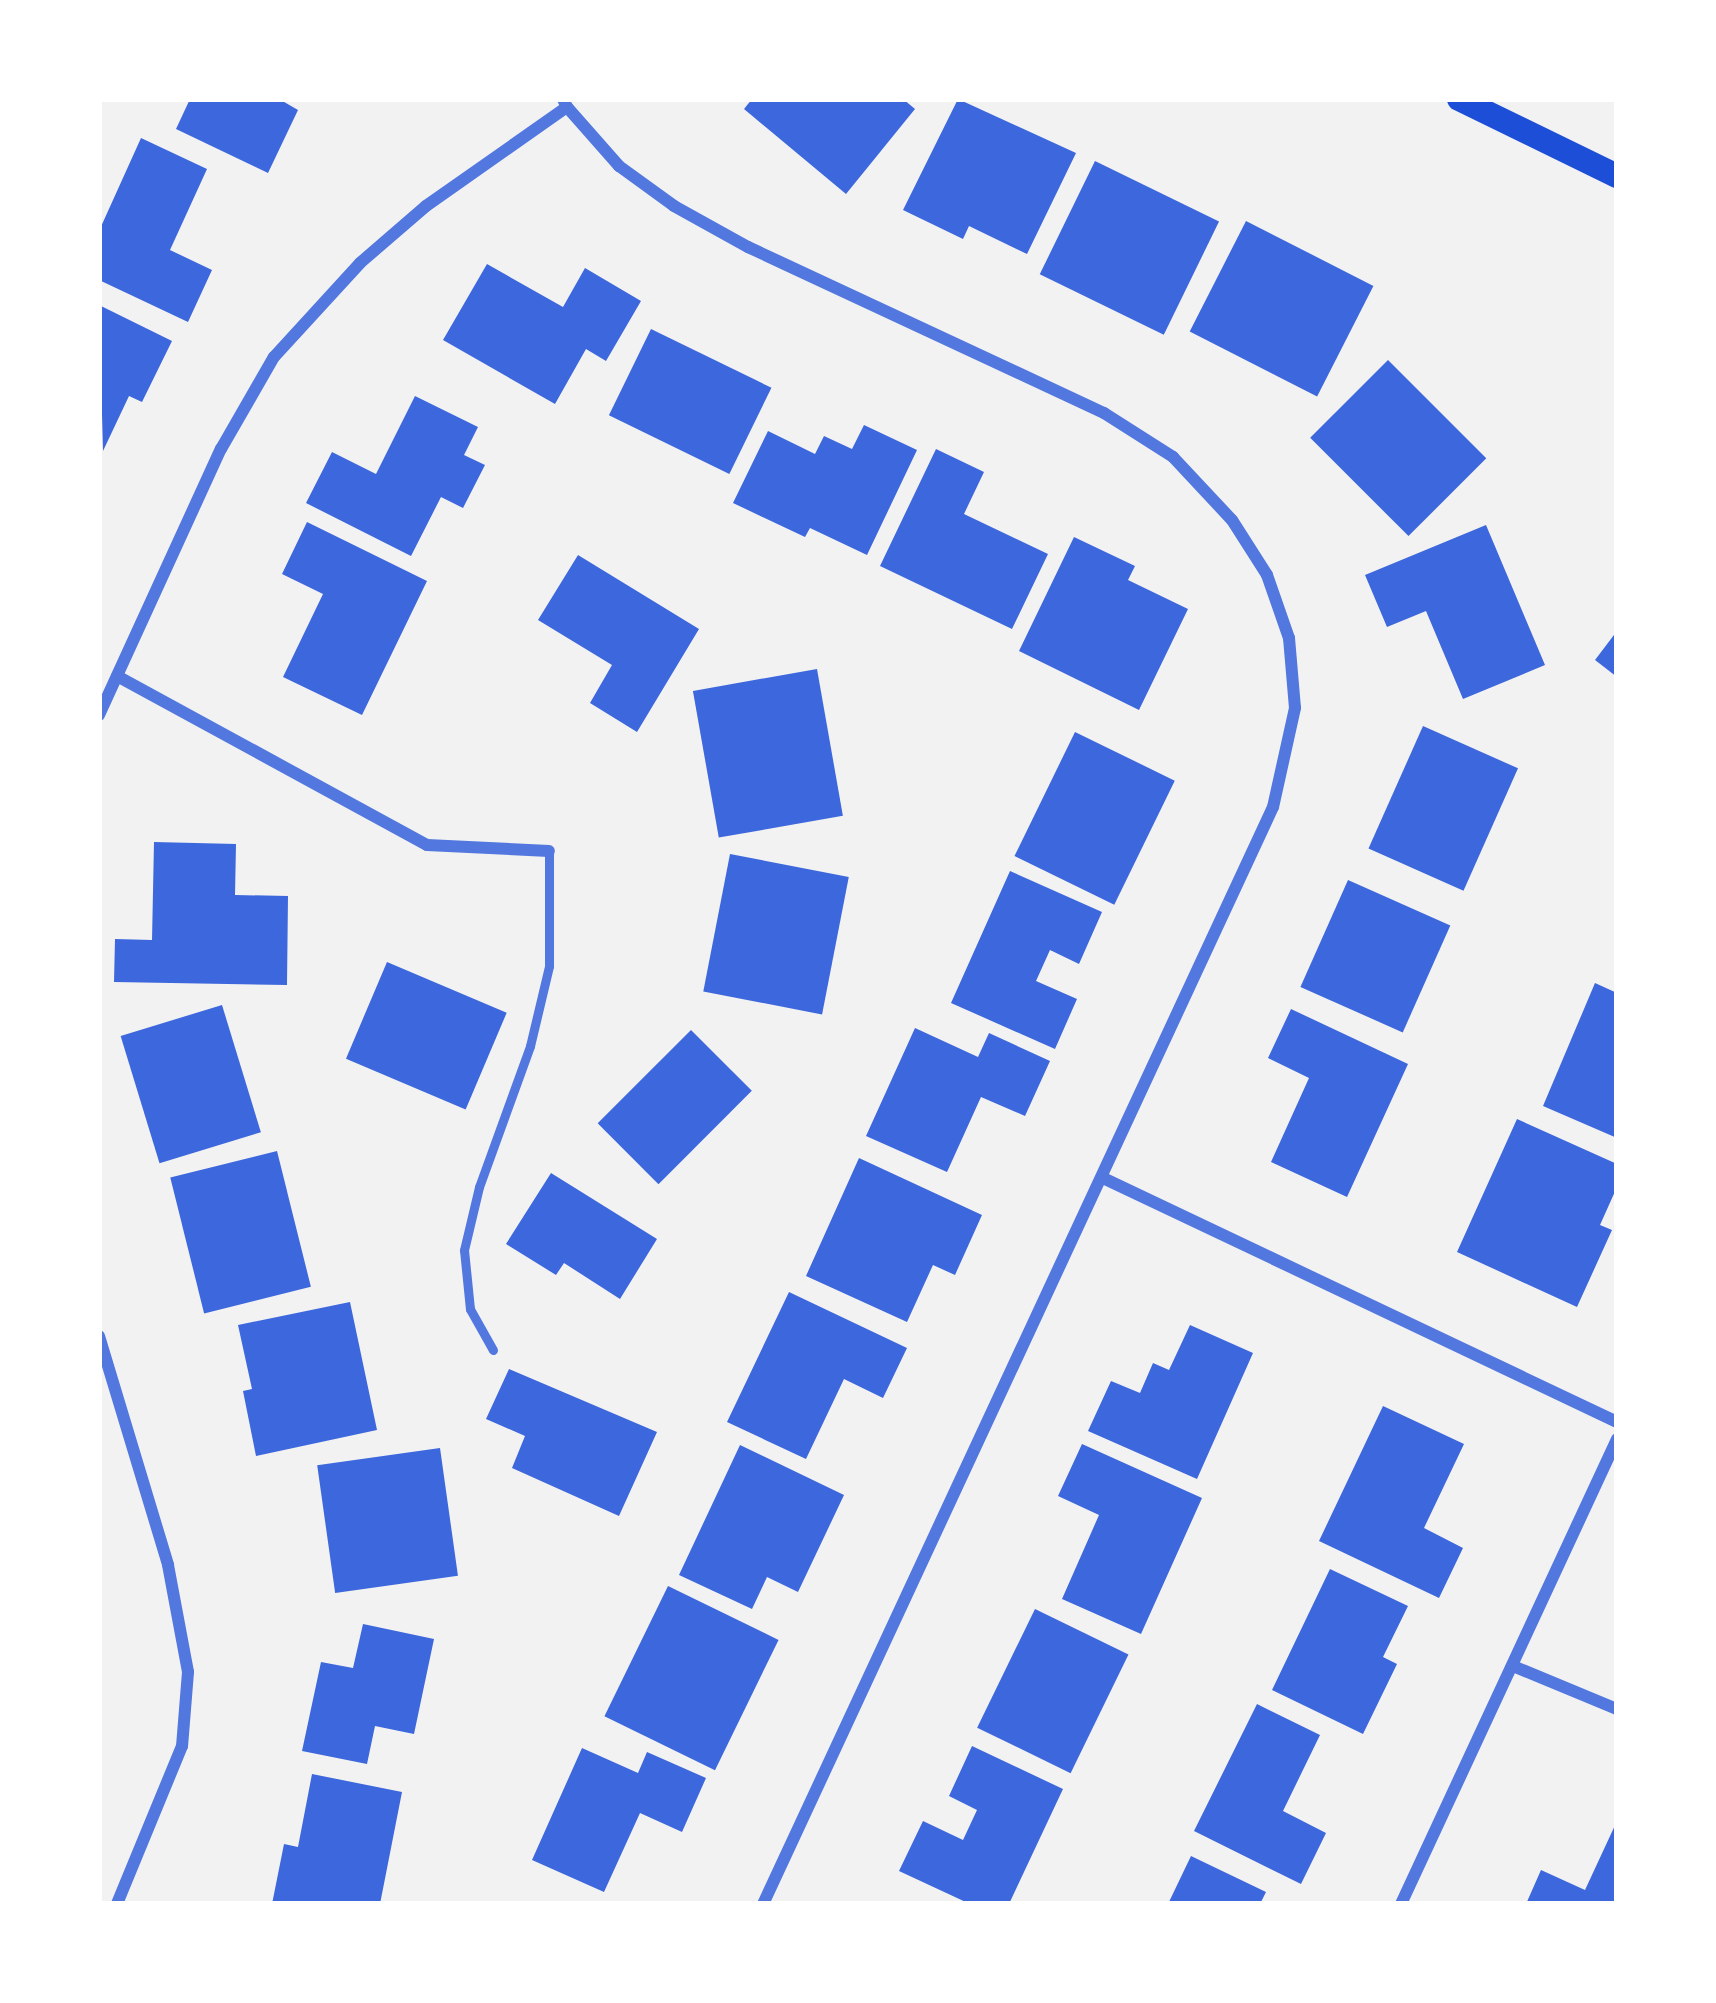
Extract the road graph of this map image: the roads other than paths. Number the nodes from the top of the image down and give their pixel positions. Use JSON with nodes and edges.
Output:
{"nodes":[{"id":1,"x":1459,"y":99,"type":"edge"},
{"id":2,"x":565,"y":103,"type":"edge"},
{"id":3,"x":1617,"y":176,"type":"edge"},
{"id":4,"x":117,"y":676,"type":"junction"},
{"id":5,"x":99,"y":715,"type":"edge"},
{"id":6,"x":549,"y":851,"type":"joint"},
{"id":7,"x":1103,"y":1178,"type":"junction"},
{"id":8,"x":99,"y":1336,"type":"edge"},
{"id":9,"x":493,"y":1350,"type":"dead end"},
{"id":10,"x":104,"y":1379,"type":"edge"},
{"id":11,"x":1617,"y":1422,"type":"edge"},
{"id":12,"x":1617,"y":1439,"type":"edge"},
{"id":13,"x":1513,"y":1666,"type":"junction"},
{"id":14,"x":1617,"y":1709,"type":"edge"},
{"id":15,"x":118,"y":1904,"type":"edge"},
{"id":16,"x":764,"y":1904,"type":"edge"},
{"id":17,"x":1400,"y":1904,"type":"edge"}],
"edges":[{"from":1,"to":3,"type":"main road"},
{"from":2,"to":4,"type":"street"},
{"from":2,"to":7,"type":"street"},
{"from":4,"to":5,"type":"street"},
{"from":4,"to":6,"type":"street"},
{"from":6,"to":9,"type":"lane"},
{"from":7,"to":11,"type":"street"},
{"from":7,"to":16,"type":"street"},
{"from":8,"to":10,"type":"street"},
{"from":10,"to":15,"type":"street"},
{"from":12,"to":13,"type":"street"},
{"from":13,"to":14,"type":"street"},
{"from":13,"to":17,"type":"street"}]}
